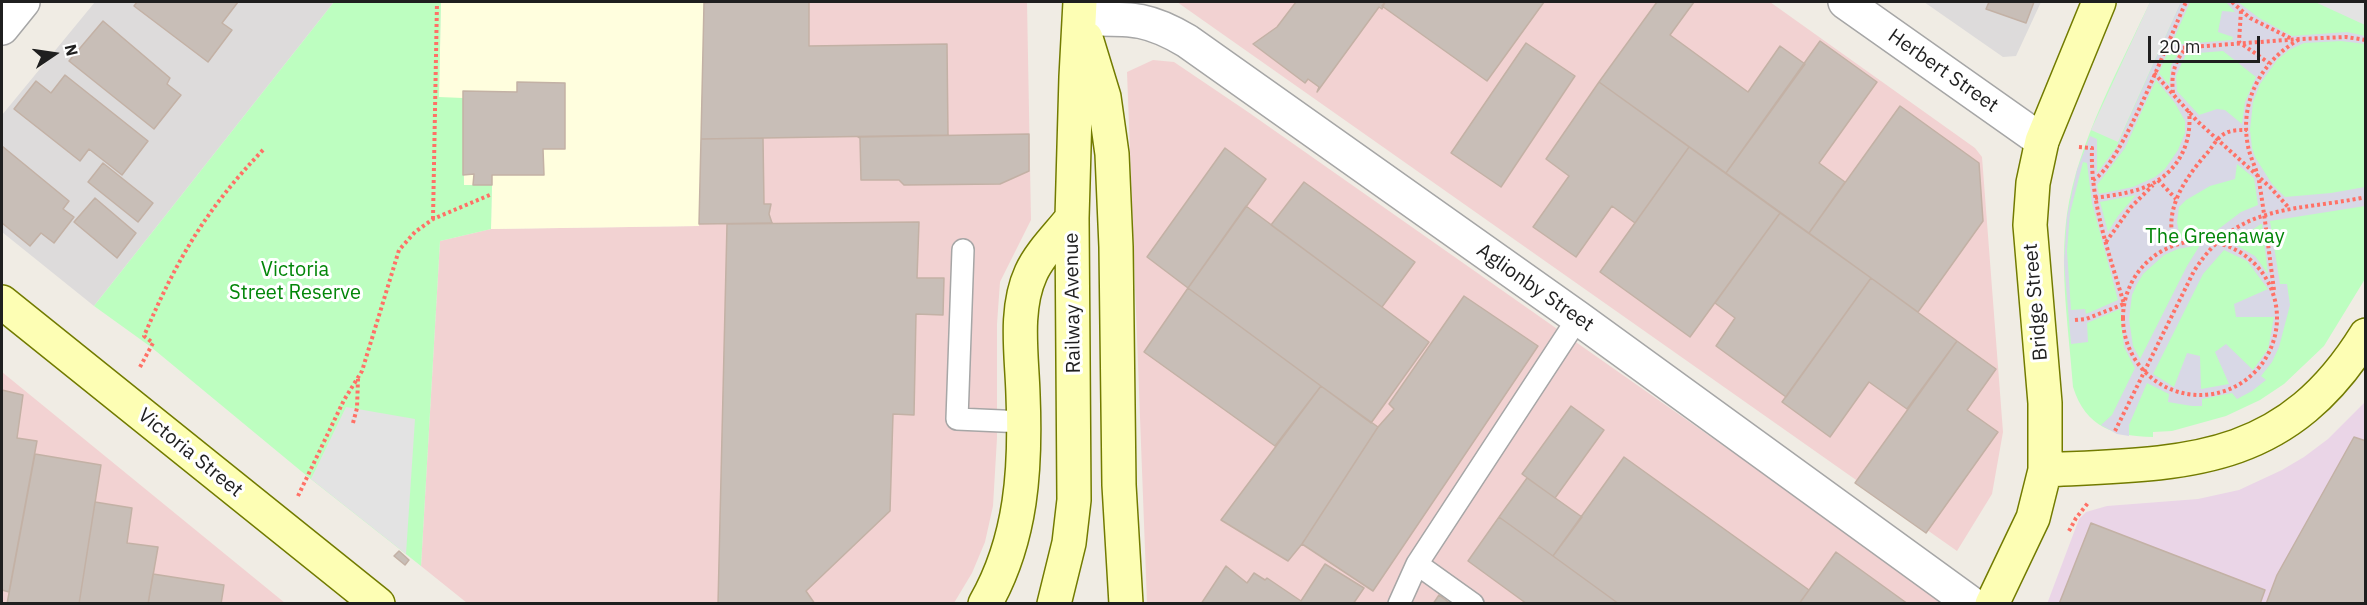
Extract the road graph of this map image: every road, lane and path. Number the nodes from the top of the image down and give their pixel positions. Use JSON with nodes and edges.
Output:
{"nodes":[{"id":1,"x":23,"y":2,"type":"edge"},
{"id":2,"x":437,"y":2,"type":"edge"},
{"id":3,"x":1845,"y":2,"type":"edge"},
{"id":4,"x":2099,"y":2,"type":"edge"},
{"id":5,"x":2186,"y":2,"type":"edge"},
{"id":6,"x":2232,"y":2,"type":"edge"},
{"id":7,"x":1081,"y":10,"type":"edge"},
{"id":8,"x":2241,"y":10,"type":"junction"},
{"id":9,"x":2,"y":28,"type":"edge"},
{"id":10,"x":2300,"y":39,"type":"junction"},
{"id":11,"x":2293,"y":40,"type":"junction"},
{"id":12,"x":2366,"y":40,"type":"edge"},
{"id":13,"x":2239,"y":42,"type":"junction"},
{"id":14,"x":2187,"y":47,"type":"junction"},
{"id":15,"x":2165,"y":49,"type":"junction"},
{"id":16,"x":2269,"y":63,"type":"junction"},
{"id":17,"x":2154,"y":73,"type":"junction"},
{"id":18,"x":2173,"y":94,"type":"junction"},
{"id":19,"x":2189,"y":111,"type":"junction"},
{"id":20,"x":2247,"y":130,"type":"junction"},
{"id":21,"x":2217,"y":140,"type":"junction"},
{"id":22,"x":2042,"y":141,"type":"junction"},
{"id":23,"x":264,"y":149,"type":"dead end"},
{"id":24,"x":2091,"y":158,"type":"dead end"},
{"id":25,"x":2259,"y":177,"type":"junction"},
{"id":26,"x":2092,"y":180,"type":"junction"},
{"id":27,"x":2158,"y":180,"type":"junction"},
{"id":28,"x":492,"y":194,"type":"dead end"},
{"id":29,"x":2366,"y":197,"type":"edge"},
{"id":30,"x":2095,"y":198,"type":"junction"},
{"id":31,"x":2176,"y":199,"type":"junction"},
{"id":32,"x":2290,"y":208,"type":"junction"},
{"id":33,"x":2264,"y":215,"type":"junction"},
{"id":34,"x":1072,"y":218,"type":"junction"},
{"id":35,"x":433,"y":219,"type":"junction"},
{"id":36,"x":2106,"y":242,"type":"junction"},
{"id":37,"x":2215,"y":243,"type":"junction"},
{"id":38,"x":2175,"y":245,"type":"junction"},
{"id":39,"x":963,"y":250,"type":"dead end"},
{"id":40,"x":2275,"y":297,"type":"junction"},
{"id":41,"x":2,"y":302,"type":"edge"},
{"id":42,"x":2124,"y":304,"type":"junction"},
{"id":43,"x":1578,"y":318,"type":"junction"},
{"id":44,"x":2038,"y":322,"type":"junction"},
{"id":45,"x":2366,"y":335,"type":"edge"},
{"id":46,"x":2144,"y":371,"type":"junction"},
{"id":47,"x":358,"y":378,"type":"junction"},
{"id":48,"x":121,"y":398,"type":"junction"},
{"id":49,"x":1024,"y":422,"type":"junction"},
{"id":50,"x":352,"y":423,"type":"dead end"},
{"id":51,"x":2115,"y":432,"type":"dead end"},
{"id":52,"x":2045,"y":470,"type":"junction"},
{"id":53,"x":282,"y":527,"type":"junction"},
{"id":54,"x":1417,"y":564,"type":"junction"},
{"id":55,"x":378,"y":603,"type":"edge"},
{"id":56,"x":985,"y":603,"type":"edge"},
{"id":57,"x":1054,"y":603,"type":"edge"},
{"id":58,"x":1126,"y":603,"type":"edge"},
{"id":59,"x":1399,"y":603,"type":"edge"},
{"id":60,"x":1473,"y":603,"type":"edge"},
{"id":61,"x":1972,"y":603,"type":"edge"},
{"id":62,"x":1992,"y":603,"type":"edge"}],
"edges":[{"from":1,"to":9,"type":"street"},
{"from":2,"to":35,"type":"path"},
{"from":3,"to":22,"type":"street","name":"Herbert Street"},
{"from":4,"to":22,"type":"main road","name":"Bridge Street"},
{"from":5,"to":15,"type":"path"},
{"from":6,"to":8,"type":"path"},
{"from":7,"to":34,"type":"main road","name":"Railway Avenue"},
{"from":7,"to":43,"type":"street","name":"Aglionby Street"},
{"from":7,"to":58,"type":"main road"},
{"from":8,"to":11,"type":"path"},
{"from":8,"to":13,"type":"path"},
{"from":10,"to":11,"type":"path"},
{"from":10,"to":12,"type":"path"},
{"from":10,"to":16,"type":"path"},
{"from":11,"to":13,"type":"path"},
{"from":13,"to":14,"type":"path"},
{"from":13,"to":16,"type":"path"},
{"from":14,"to":15,"type":"path"},
{"from":14,"to":18,"type":"path"},
{"from":15,"to":17,"type":"path"},
{"from":16,"to":20,"type":"path"},
{"from":17,"to":18,"type":"path"},
{"from":17,"to":26,"type":"path"},
{"from":18,"to":19,"type":"path"},
{"from":19,"to":21,"type":"path"},
{"from":19,"to":27,"type":"path"},
{"from":20,"to":21,"type":"path"},
{"from":20,"to":25,"type":"path"},
{"from":21,"to":25,"type":"path"},
{"from":21,"to":31,"type":"path"},
{"from":22,"to":44,"type":"main road","name":"Bridge Street"},
{"from":23,"to":48,"type":"path"},
{"from":24,"to":26,"type":"path"},
{"from":25,"to":32,"type":"path"},
{"from":25,"to":33,"type":"path"},
{"from":26,"to":30,"type":"path"},
{"from":27,"to":30,"type":"path"},
{"from":27,"to":31,"type":"path"},
{"from":27,"to":36,"type":"path"},
{"from":28,"to":35,"type":"path"},
{"from":29,"to":32,"type":"path"},
{"from":30,"to":36,"type":"path"},
{"from":31,"to":38,"type":"path"},
{"from":32,"to":33,"type":"path"},
{"from":33,"to":37,"type":"path"},
{"from":33,"to":40,"type":"path"},
{"from":34,"to":49,"type":"main road"},
{"from":34,"to":57,"type":"main road","name":"Railway Avenue"},
{"from":35,"to":47,"type":"path"},
{"from":36,"to":42,"type":"path"},
{"from":37,"to":38,"type":"path"},
{"from":37,"to":40,"type":"path"},
{"from":37,"to":46,"type":"path"},
{"from":38,"to":42,"type":"path"},
{"from":39,"to":49,"type":"lane"},
{"from":40,"to":46,"type":"path"},
{"from":41,"to":48,"type":"main road","name":"Victoria Street"},
{"from":42,"to":44,"type":"path"},
{"from":42,"to":46,"type":"path"},
{"from":43,"to":54,"type":"lane"},
{"from":43,"to":61,"type":"street","name":"Aglionby Street"},
{"from":44,"to":52,"type":"main road","name":"Bridge Street"},
{"from":45,"to":52,"type":"main road"},
{"from":46,"to":51,"type":"path"},
{"from":47,"to":50,"type":"path"},
{"from":47,"to":53,"type":"path"},
{"from":48,"to":53,"type":"main road","name":"Victoria Street"},
{"from":49,"to":56,"type":"main road"},
{"from":52,"to":62,"type":"main road","name":"Bridge Street"},
{"from":53,"to":55,"type":"main road","name":"Victoria Street"},
{"from":54,"to":59,"type":"lane"},
{"from":54,"to":60,"type":"lane"}]}
